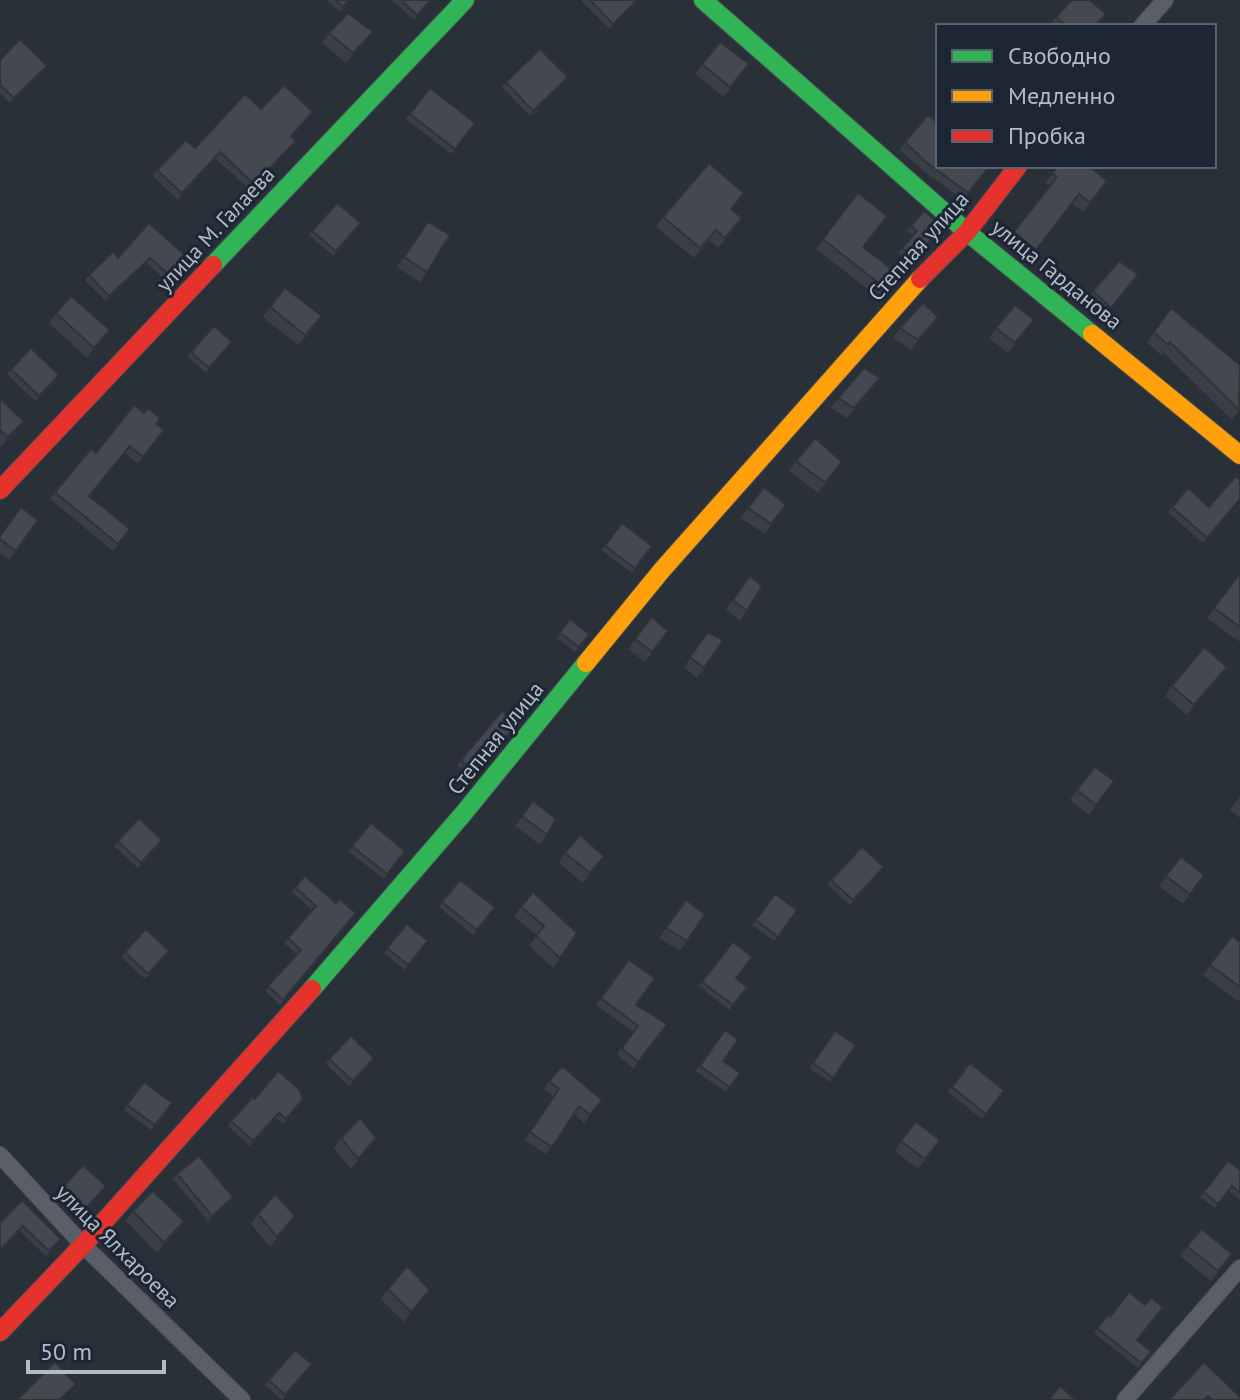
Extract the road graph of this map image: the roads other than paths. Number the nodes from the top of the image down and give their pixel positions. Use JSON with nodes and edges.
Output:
{"nodes":[{"id":1,"x":465,"y":0,"type":"edge"},
{"id":2,"x":703,"y":0,"type":"edge"},
{"id":3,"x":1165,"y":0,"type":"edge"},
{"id":4,"x":1144,"y":24,"type":"edge"},
{"id":5,"x":1016,"y":168,"type":"edge"},
{"id":6,"x":967,"y":232,"type":"junction"},
{"id":7,"x":1240,"y":455,"type":"edge"},
{"id":8,"x":0,"y":490,"type":"edge"},
{"id":9,"x":0,"y":1155,"type":"edge"},
{"id":10,"x":83,"y":1245,"type":"junction"},
{"id":11,"x":1240,"y":1268,"type":"edge"},
{"id":12,"x":0,"y":1332,"type":"edge"},
{"id":13,"x":242,"y":1400,"type":"edge"},
{"id":14,"x":1125,"y":1400,"type":"edge"}],
"edges":[{"from":1,"to":8,"type":"street","name":"улица М. Галаева"},
{"from":2,"to":6,"type":"street","name":"улица Гарданова"},
{"from":3,"to":4,"type":"street"},
{"from":5,"to":6,"type":"street","name":"Степная улица"},
{"from":6,"to":7,"type":"street","name":"улица Гарданова"},
{"from":6,"to":10,"type":"street","name":"Степная улица"},
{"from":9,"to":10,"type":"street","name":"улица Ялхароева"},
{"from":10,"to":12,"type":"street","name":"Степная улица"},
{"from":10,"to":13,"type":"street","name":"улица Ялхароева"},
{"from":11,"to":14,"type":"street"}]}
